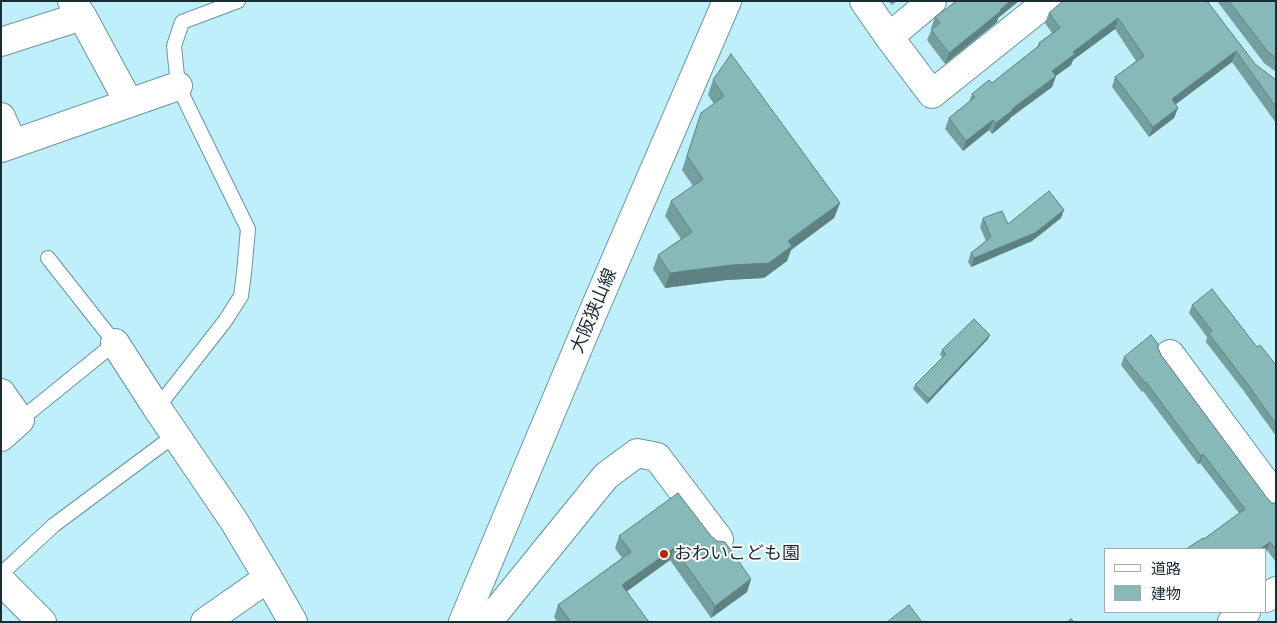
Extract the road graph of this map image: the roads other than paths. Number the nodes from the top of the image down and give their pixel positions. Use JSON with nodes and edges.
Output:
{"nodes":[{"id":1,"x":238,"y":1,"type":"edge"},
{"id":2,"x":728,"y":1,"type":"edge"},
{"id":3,"x":864,"y":1,"type":"edge"},
{"id":4,"x":932,"y":1,"type":"edge"},
{"id":5,"x":1048,"y":1,"type":"edge"},
{"id":6,"x":77,"y":9,"type":"edge"},
{"id":7,"x":889,"y":37,"type":"junction"},
{"id":8,"x":1,"y":42,"type":"edge"},
{"id":9,"x":178,"y":86,"type":"junction"},
{"id":10,"x":129,"y":104,"type":"junction"},
{"id":11,"x":1,"y":118,"type":"edge"},
{"id":12,"x":7,"y":146,"type":"edge"},
{"id":13,"x":48,"y":258,"type":"dead end"},
{"id":14,"x":115,"y":343,"type":"junction"},
{"id":15,"x":1170,"y":354,"type":"dead end"},
{"id":16,"x":1,"y":393,"type":"edge"},
{"id":17,"x":157,"y":408,"type":"junction"},
{"id":18,"x":11,"y":428,"type":"edge"},
{"id":19,"x":175,"y":435,"type":"junction"},
{"id":20,"x":1276,"y":497,"type":"edge"},
{"id":21,"x":719,"y":539,"type":"edge"},
{"id":22,"x":1,"y":574,"type":"edge"},
{"id":23,"x":268,"y":578,"type":"junction"},
{"id":24,"x":1,"y":581,"type":"edge"},
{"id":25,"x":1245,"y":613,"type":"edge"},
{"id":26,"x":42,"y":622,"type":"edge"},
{"id":27,"x":205,"y":622,"type":"edge"},
{"id":28,"x":293,"y":622,"type":"edge"},
{"id":29,"x":463,"y":622,"type":"edge"},
{"id":30,"x":483,"y":622,"type":"edge"},
{"id":31,"x":1232,"y":622,"type":"edge"}],
"edges":[{"from":1,"to":9,"type":"lane"},
{"from":2,"to":29,"type":"street","name":"大阪狭山線"},
{"from":3,"to":7,"type":"street"},
{"from":4,"to":7,"type":"street"},
{"from":5,"to":7,"type":"street"},
{"from":6,"to":8,"type":"street"},
{"from":6,"to":10,"type":"street"},
{"from":9,"to":10,"type":"street"},
{"from":9,"to":17,"type":"lane"},
{"from":10,"to":12,"type":"street"},
{"from":11,"to":12,"type":"street"},
{"from":13,"to":14,"type":"lane"},
{"from":14,"to":17,"type":"street"},
{"from":14,"to":18,"type":"lane"},
{"from":15,"to":20,"type":"street"},
{"from":16,"to":18,"type":"street"},
{"from":17,"to":19,"type":"street"},
{"from":19,"to":22,"type":"lane"},
{"from":19,"to":23,"type":"street"},
{"from":21,"to":30,"type":"street"},
{"from":23,"to":27,"type":"street"},
{"from":23,"to":28,"type":"street"},
{"from":24,"to":26,"type":"street"},
{"from":25,"to":31,"type":"street"}]}
